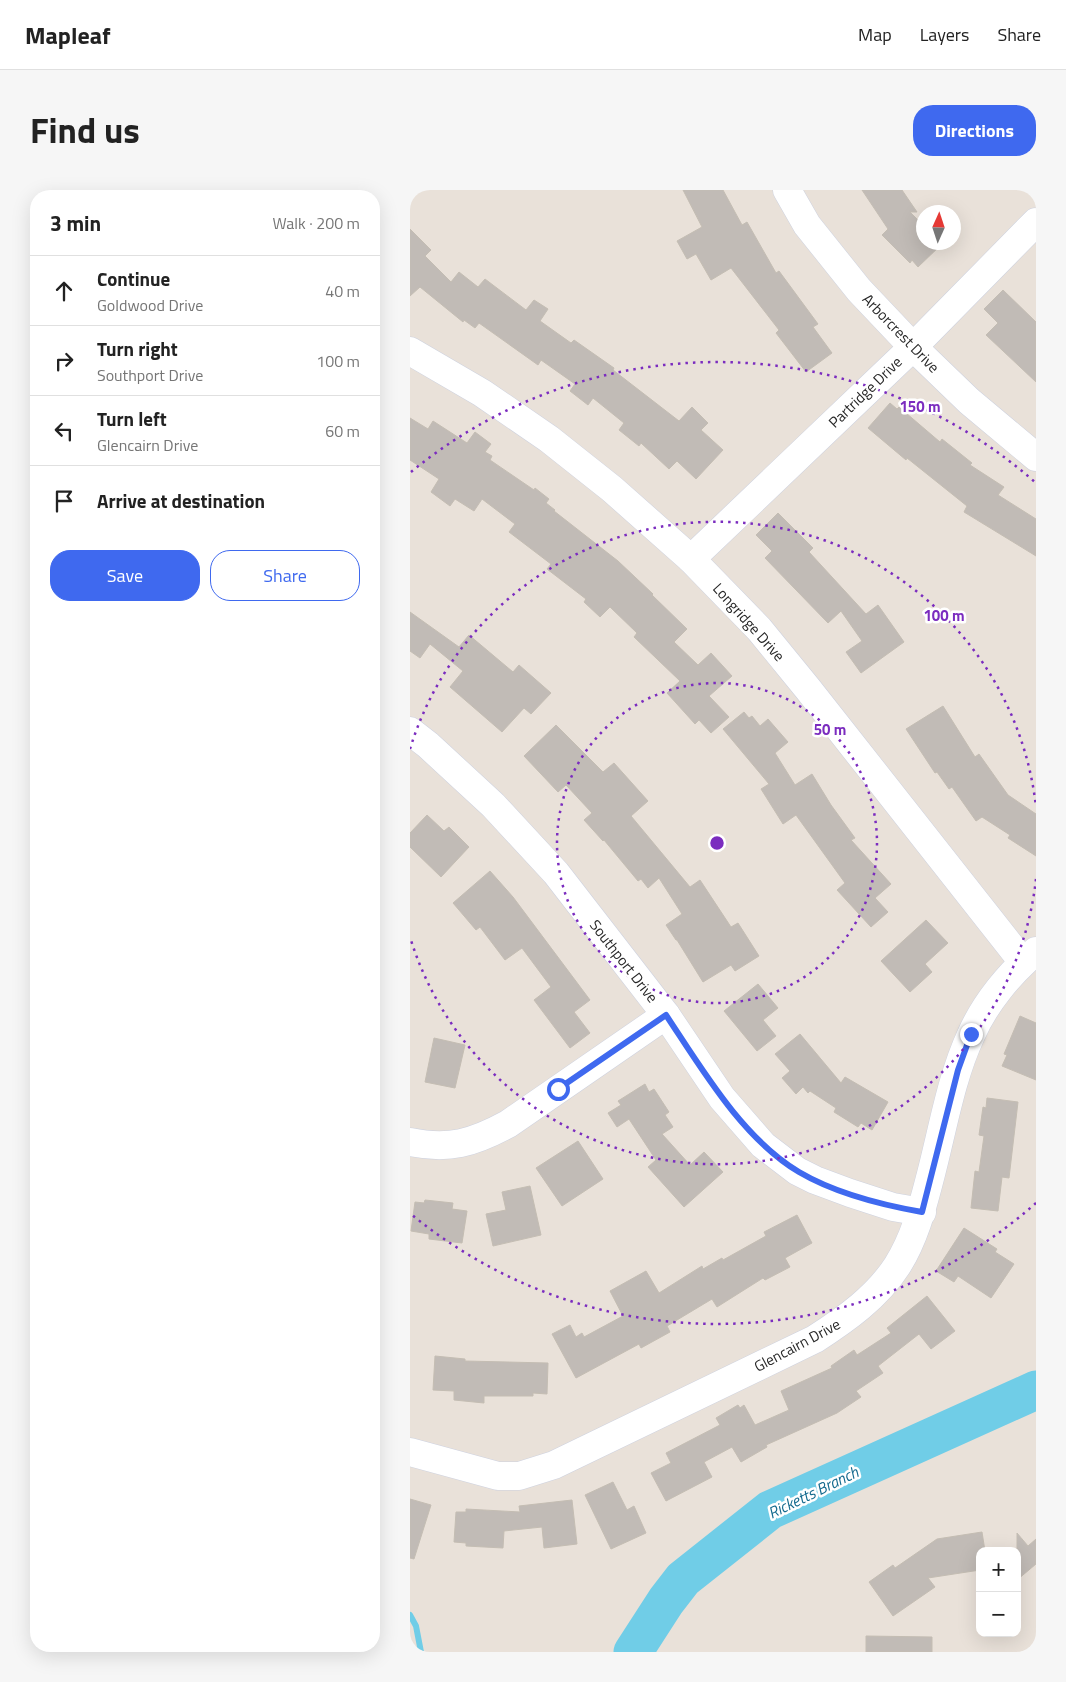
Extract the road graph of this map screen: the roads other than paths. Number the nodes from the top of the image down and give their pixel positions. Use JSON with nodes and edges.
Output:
{"nodes":[{"id":1,"x":787,"y":190,"type":"edge"},
{"id":2,"x":1036,"y":222,"type":"edge"},
{"id":3,"x":913,"y":347,"type":"junction"},
{"id":4,"x":410,"y":351,"type":"edge"},
{"id":5,"x":1036,"y":457,"type":"edge"},
{"id":6,"x":691,"y":559,"type":"junction"},
{"id":7,"x":410,"y":730,"type":"edge"},
{"id":8,"x":1030,"y":956,"type":"edge"},
{"id":9,"x":666,"y":1015,"type":"junction"},
{"id":10,"x":410,"y":1142,"type":"edge"},
{"id":11,"x":922,"y":1212,"type":"junction"},
{"id":12,"x":410,"y":1452,"type":"edge"}],
"edges":[{"from":1,"to":3,"type":"street","name":"Arborcrest Drive"},
{"from":2,"to":3,"type":"street","name":"Partridge Drive"},
{"from":3,"to":5,"type":"street","name":"Arborcrest Drive"},
{"from":3,"to":6,"type":"street","name":"Partridge Drive"},
{"from":4,"to":6,"type":"street","name":"Longridge Drive"},
{"from":6,"to":8,"type":"street","name":"Longridge Drive"},
{"from":7,"to":9,"type":"street","name":"Southport Drive"},
{"from":8,"to":11,"type":"street","name":"Glencairn Drive"},
{"from":9,"to":10,"type":"street"},
{"from":9,"to":11,"type":"street","name":"Southport Drive"},
{"from":11,"to":12,"type":"street","name":"Glencairn Drive"}]}
